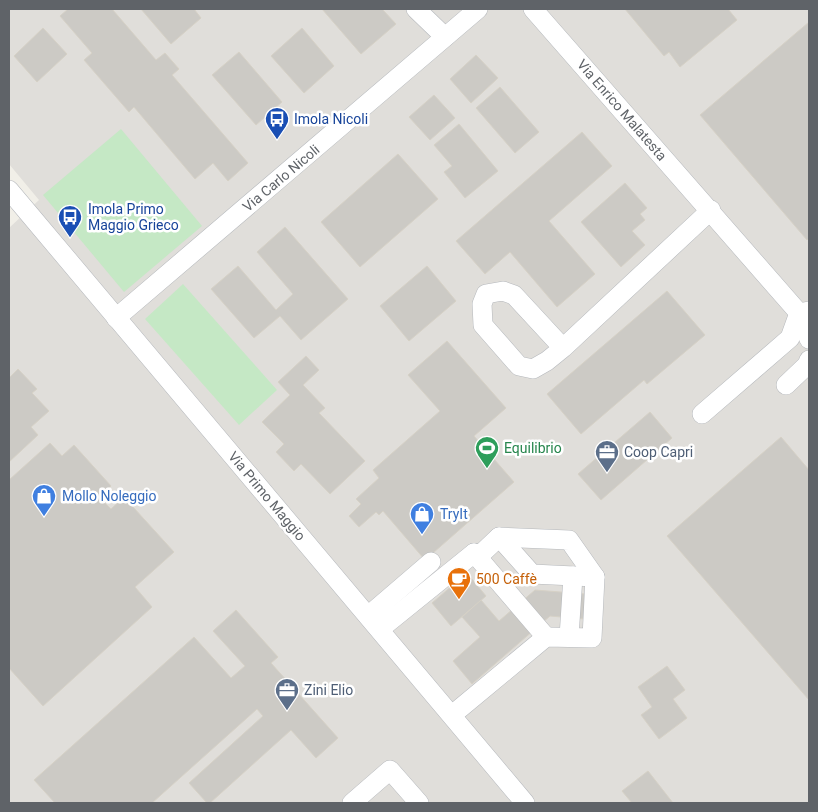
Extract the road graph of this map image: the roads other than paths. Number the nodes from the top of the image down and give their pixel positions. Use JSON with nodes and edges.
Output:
{"nodes":[{"id":1,"x":416,"y":9,"type":"edge"},
{"id":2,"x":478,"y":9,"type":"edge"},
{"id":3,"x":533,"y":9,"type":"edge"},
{"id":4,"x":445,"y":37,"type":"junction"},
{"id":5,"x":11,"y":198,"type":"edge"},
{"id":6,"x":710,"y":210,"type":"junction"},
{"id":7,"x":804,"y":312,"type":"edge"},
{"id":8,"x":116,"y":318,"type":"junction"},
{"id":9,"x":809,"y":339,"type":"edge"},
{"id":10,"x":563,"y":348,"type":"junction"},
{"id":11,"x":809,"y":360,"type":"edge"},
{"id":12,"x":786,"y":385,"type":"dead end"},
{"id":13,"x":702,"y":414,"type":"dead end"},
{"id":14,"x":499,"y":537,"type":"junction"},
{"id":15,"x":474,"y":553,"type":"junction"},
{"id":16,"x":431,"y":562,"type":"dead end"},
{"id":17,"x":573,"y":576,"type":"junction"},
{"id":18,"x":595,"y":576,"type":"junction"},
{"id":19,"x":374,"y":622,"type":"junction"},
{"id":20,"x":546,"y":637,"type":"junction"},
{"id":21,"x":569,"y":637,"type":"junction"},
{"id":22,"x":452,"y":715,"type":"junction"},
{"id":23,"x":352,"y":803,"type":"edge"},
{"id":24,"x":419,"y":803,"type":"edge"},
{"id":25,"x":525,"y":803,"type":"edge"}],
"edges":[{"from":1,"to":4,"type":"street"},
{"from":2,"to":4,"type":"street","name":"Via Carlo Nicoli"},
{"from":3,"to":6,"type":"street","name":"Via Enrico Malatesta"},
{"from":4,"to":8,"type":"street","name":"Via Carlo Nicoli"},
{"from":5,"to":8,"type":"street","name":"Via Primo Maggio"},
{"from":6,"to":7,"type":"street","name":"Via Enrico Malatesta"},
{"from":6,"to":10,"type":"street"},
{"from":7,"to":9,"type":"street","name":"Via Enrico Malatesta"},
{"from":7,"to":13,"type":"street"},
{"from":8,"to":19,"type":"street","name":"Via Primo Maggio"},
{"from":10,"to":10,"type":"street"},
{"from":11,"to":12,"type":"street"},
{"from":14,"to":15,"type":"street"},
{"from":14,"to":17,"type":"street"},
{"from":14,"to":18,"type":"street"},
{"from":15,"to":19,"type":"street"},
{"from":15,"to":20,"type":"street"},
{"from":16,"to":19,"type":"street"},
{"from":17,"to":18,"type":"street"},
{"from":17,"to":21,"type":"street"},
{"from":18,"to":21,"type":"street"},
{"from":19,"to":22,"type":"street","name":"Via Primo Maggio"},
{"from":20,"to":21,"type":"street"},
{"from":20,"to":22,"type":"street"},
{"from":22,"to":25,"type":"street","name":"Via Primo Maggio"},
{"from":23,"to":24,"type":"street"}]}
